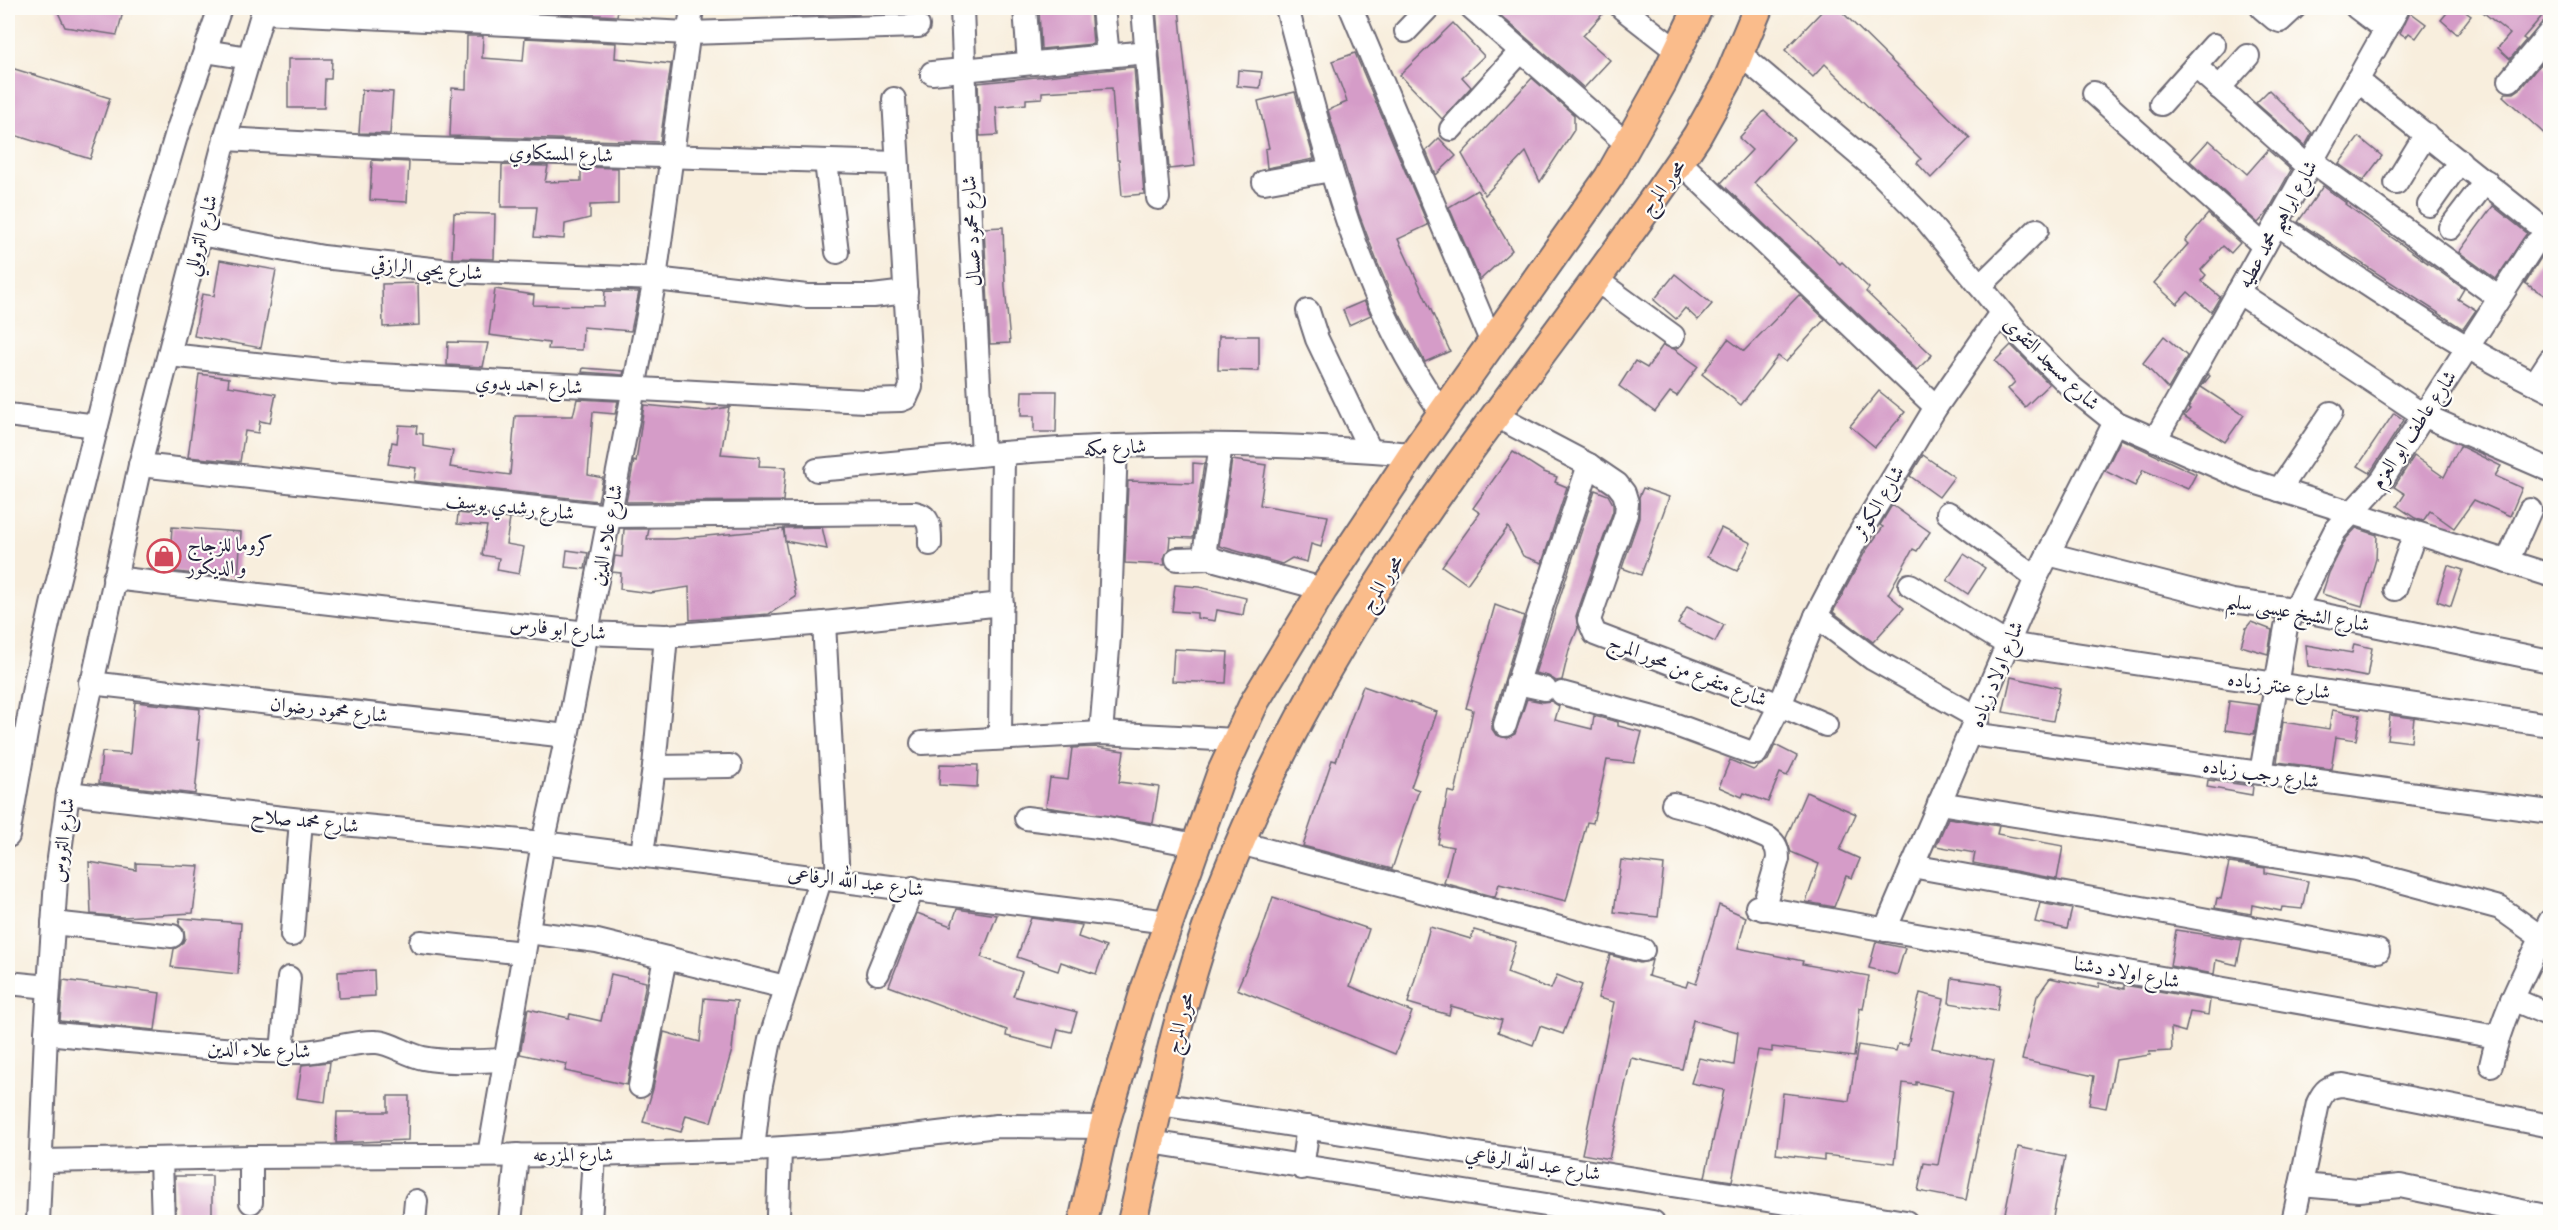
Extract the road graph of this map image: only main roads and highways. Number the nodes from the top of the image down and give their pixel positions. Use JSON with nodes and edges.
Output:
{"nodes":[{"id":1,"x":1698,"y":8,"type":"edge"},
{"id":2,"x":1758,"y":8,"type":"edge"},
{"id":3,"x":1083,"y":1222,"type":"edge"},
{"id":4,"x":1131,"y":1222,"type":"edge"}],
"edges":[{"from":1,"to":3,"type":"main road","name":"محور المرج"},
{"from":2,"to":4,"type":"main road","name":"محور المرج"}]}
